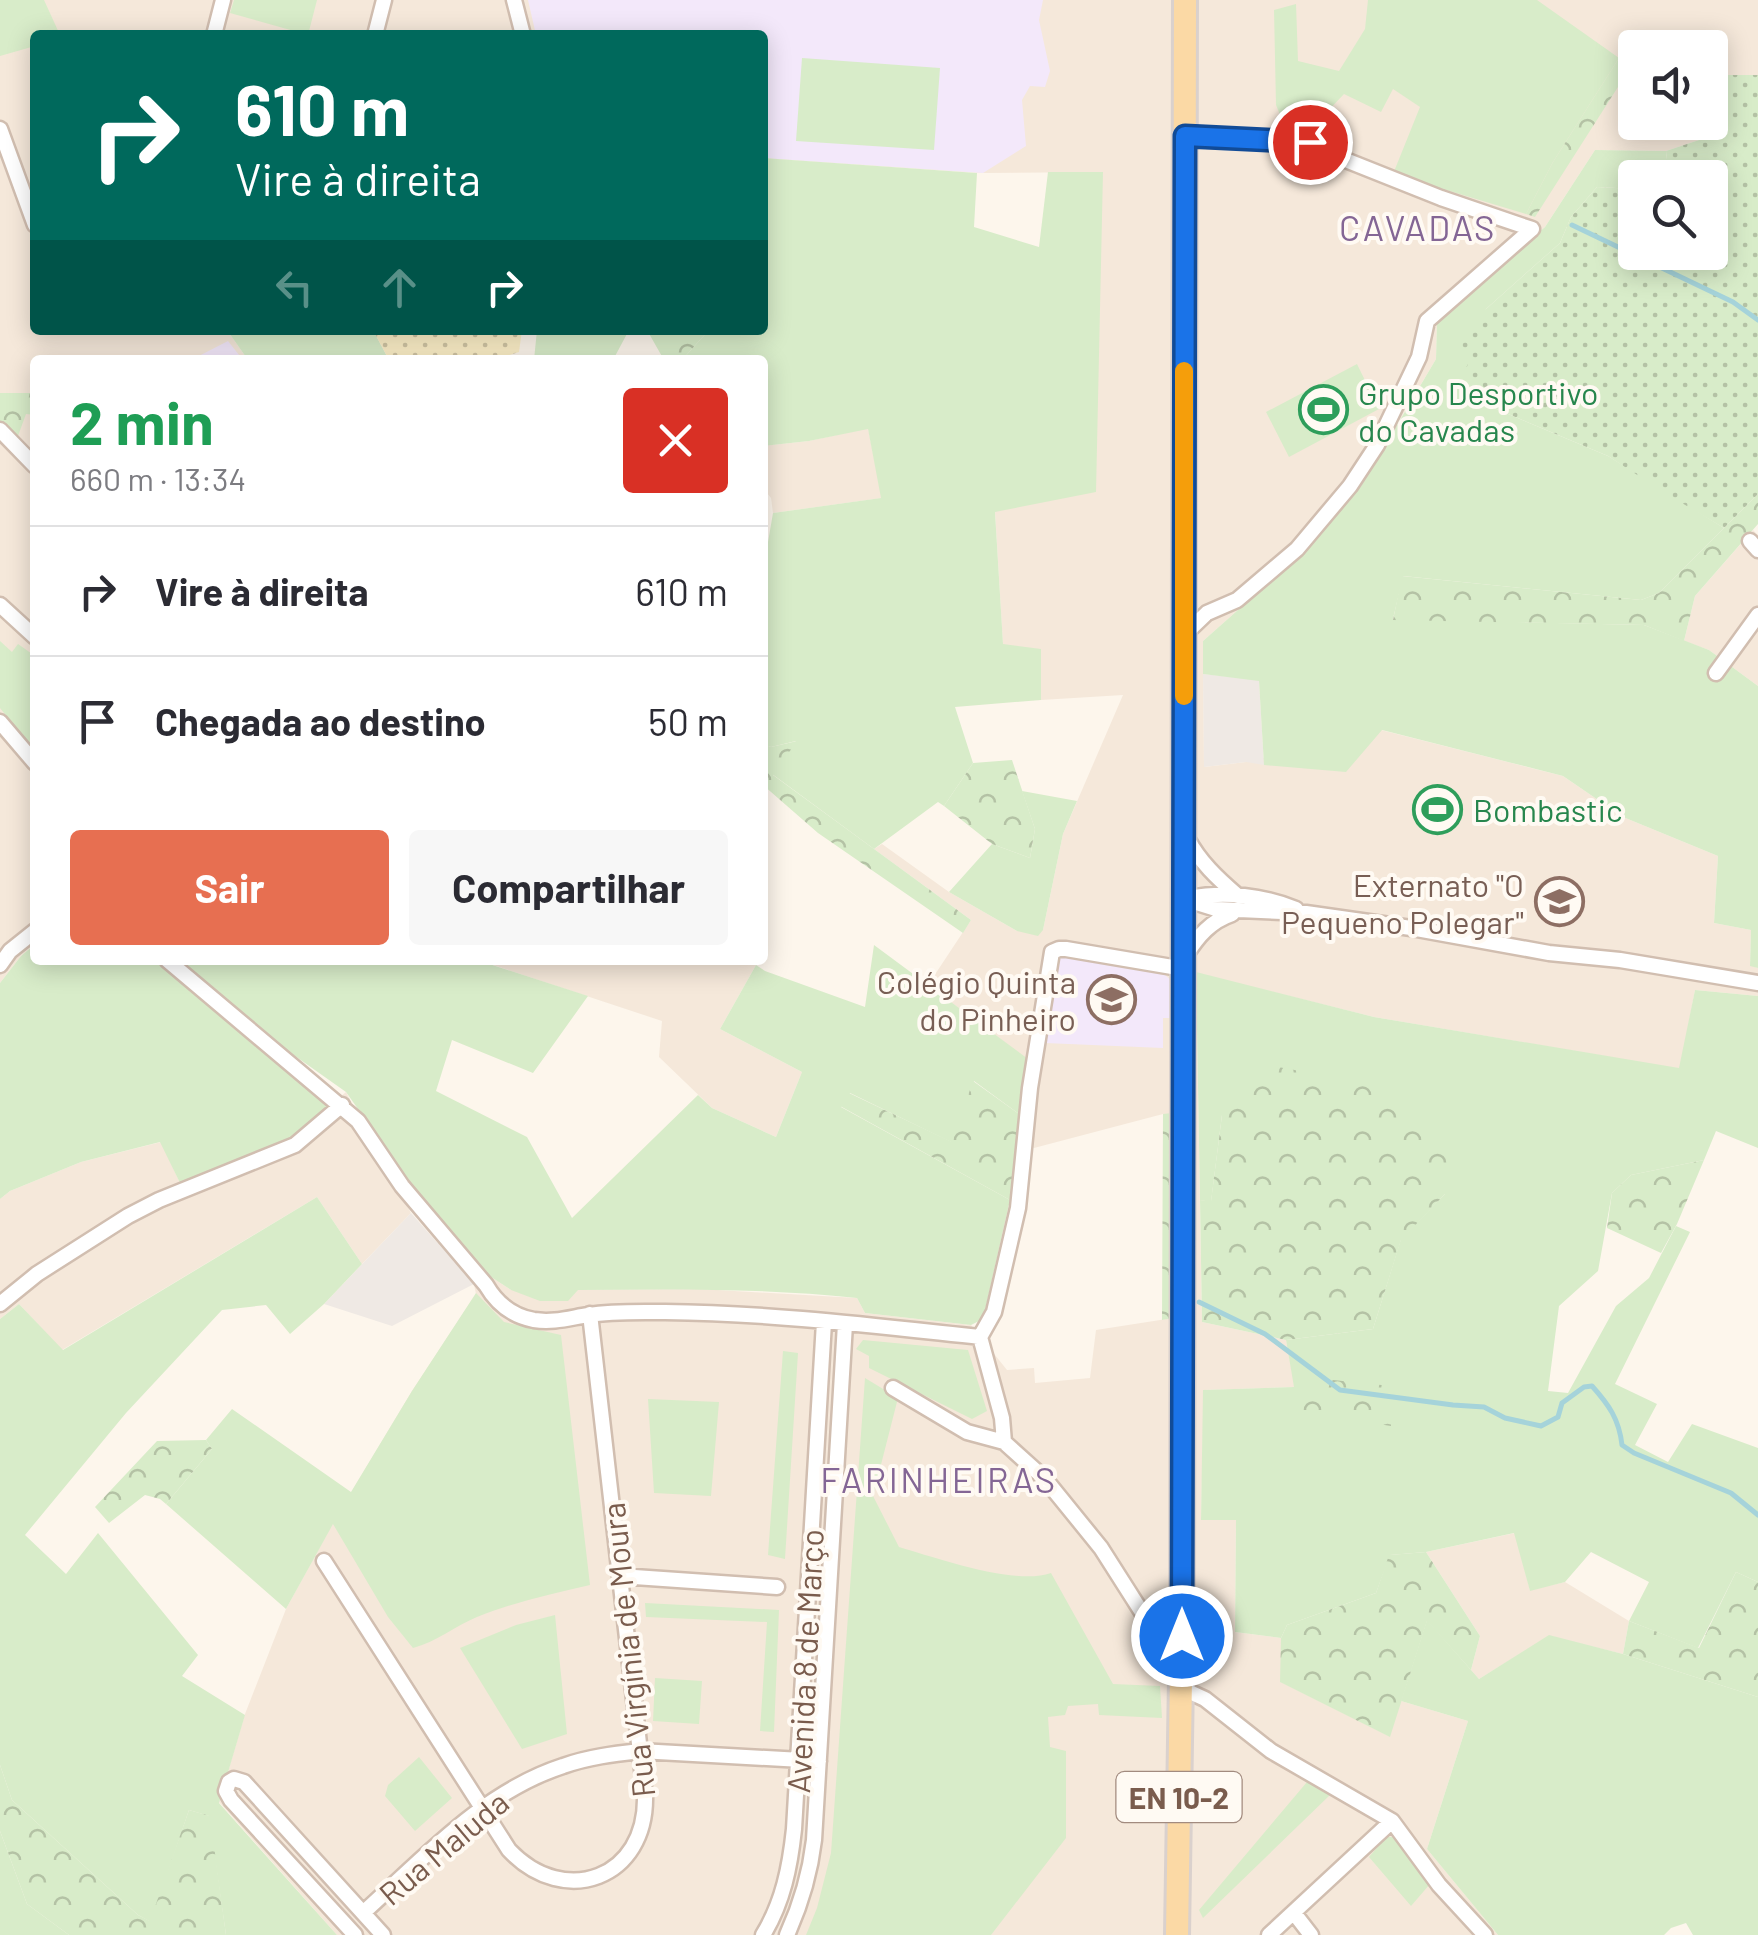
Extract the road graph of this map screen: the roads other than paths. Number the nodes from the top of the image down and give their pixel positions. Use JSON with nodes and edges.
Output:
{"nodes":[{"id":1,"x":223,"y":0,"type":"edge"},
{"id":2,"x":384,"y":0,"type":"edge"},
{"id":3,"x":514,"y":0,"type":"edge"},
{"id":4,"x":1185,"y":0,"type":"edge"},
{"id":5,"x":215,"y":30,"type":"edge"},
{"id":6,"x":376,"y":30,"type":"edge"},
{"id":7,"x":522,"y":30,"type":"edge"},
{"id":8,"x":0,"y":129,"type":"edge"},
{"id":9,"x":1185,"y":136,"type":"junction"},
{"id":10,"x":30,"y":211,"type":"edge"},
{"id":11,"x":0,"y":430,"type":"edge"},
{"id":12,"x":30,"y":461,"type":"edge"},
{"id":13,"x":0,"y":605,"type":"edge"},
{"id":14,"x":1758,"y":615,"type":"edge"},
{"id":15,"x":30,"y":632,"type":"edge"},
{"id":16,"x":1184,"y":636,"type":"junction"},
{"id":17,"x":1716,"y":672,"type":"dead end"},
{"id":18,"x":0,"y":722,"type":"edge"},
{"id":19,"x":30,"y":757,"type":"edge"},
{"id":20,"x":1184,"y":834,"type":"junction"},
{"id":21,"x":1184,"y":899,"type":"junction"},
{"id":22,"x":1241,"y":904,"type":"junction"},
{"id":23,"x":30,"y":933,"type":"edge"},
{"id":24,"x":6,"y":945,"type":"edge"},
{"id":25,"x":0,"y":964,"type":"edge"},
{"id":26,"x":1184,"y":964,"type":"junction"},
{"id":27,"x":173,"y":965,"type":"edge"},
{"id":28,"x":1758,"y":983,"type":"edge"},
{"id":29,"x":342,"y":1106,"type":"junction"},
{"id":30,"x":0,"y":1304,"type":"edge"},
{"id":31,"x":590,"y":1314,"type":"junction"},
{"id":32,"x":824,"y":1322,"type":"junction"},
{"id":33,"x":845,"y":1324,"type":"junction"},
{"id":34,"x":980,"y":1337,"type":"junction"},
{"id":35,"x":893,"y":1388,"type":"dead end"},
{"id":36,"x":1004,"y":1442,"type":"junction"},
{"id":37,"x":324,"y":1560,"type":"dead end"},
{"id":38,"x":620,"y":1576,"type":"junction"},
{"id":39,"x":777,"y":1587,"type":"dead end"},
{"id":40,"x":1182,"y":1659,"type":"junction"},
{"id":41,"x":1181,"y":1688,"type":"junction"},
{"id":42,"x":640,"y":1752,"type":"junction"},
{"id":43,"x":799,"y":1759,"type":"junction"},
{"id":44,"x":819,"y":1760,"type":"junction"},
{"id":45,"x":481,"y":1807,"type":"junction"},
{"id":46,"x":1392,"y":1822,"type":"junction"},
{"id":47,"x":1294,"y":1913,"type":"junction"},
{"id":48,"x":363,"y":1914,"type":"junction"},
{"id":49,"x":355,"y":1935,"type":"edge"},
{"id":50,"x":384,"y":1935,"type":"edge"},
{"id":51,"x":763,"y":1935,"type":"edge"},
{"id":52,"x":787,"y":1935,"type":"edge"},
{"id":53,"x":1177,"y":1935,"type":"edge"},
{"id":54,"x":1270,"y":1935,"type":"edge"},
{"id":55,"x":1311,"y":1935,"type":"edge"},
{"id":56,"x":1485,"y":1935,"type":"edge"}],
"edges":[{"from":1,"to":5,"type":"street"},
{"from":2,"to":6,"type":"street"},
{"from":3,"to":7,"type":"street"},
{"from":4,"to":9,"type":"main road","number":"EN 10-2"},
{"from":8,"to":10,"type":"street"},
{"from":9,"to":16,"type":"main road","number":"EN 10-2"},
{"from":9,"to":16,"type":"street"},
{"from":11,"to":12,"type":"street"},
{"from":13,"to":15,"type":"street"},
{"from":14,"to":17,"type":"street"},
{"from":16,"to":20,"type":"main road","number":"EN 10-2"},
{"from":18,"to":19,"type":"street"},
{"from":20,"to":21,"type":"main road","number":"EN 10-2"},
{"from":20,"to":22,"type":"street"},
{"from":21,"to":22,"type":"street"},
{"from":21,"to":26,"type":"main road","number":"EN 10-2"},
{"from":22,"to":26,"type":"street"},
{"from":22,"to":28,"type":"street"},
{"from":23,"to":24,"type":"street"},
{"from":24,"to":25,"type":"street"},
{"from":26,"to":34,"type":"street"},
{"from":26,"to":40,"type":"main road","number":"EN 10-2"},
{"from":27,"to":29,"type":"street"},
{"from":29,"to":30,"type":"street"},
{"from":29,"to":31,"type":"street"},
{"from":31,"to":32,"type":"street"},
{"from":31,"to":38,"type":"street","name":"Rua Virgínia de Moura"},
{"from":32,"to":33,"type":"street"},
{"from":32,"to":43,"type":"street","name":"Avenida 8 de Março"},
{"from":33,"to":34,"type":"street"},
{"from":33,"to":44,"type":"street","name":"Avenida 8 de Março"},
{"from":34,"to":36,"type":"street"},
{"from":35,"to":36,"type":"street"},
{"from":36,"to":40,"type":"street"},
{"from":37,"to":45,"type":"street","name":"Rua Virgínia de Moura"},
{"from":38,"to":39,"type":"street"},
{"from":38,"to":42,"type":"street","name":"Rua Virgínia de Moura"},
{"from":40,"to":41,"type":"main road","number":"EN 10-2"},
{"from":41,"to":46,"type":"street"},
{"from":41,"to":53,"type":"main road","number":"EN 10-2"},
{"from":42,"to":43,"type":"street","name":"Rua Maluda"},
{"from":42,"to":45,"type":"street","name":"Rua Maluda"},
{"from":42,"to":45,"type":"street","name":"Rua Virgínia de Moura"},
{"from":43,"to":44,"type":"street","name":"Rua Maluda"},
{"from":43,"to":51,"type":"street","name":"Avenida 8 de Março"},
{"from":44,"to":52,"type":"street","name":"Avenida 8 de Março"},
{"from":45,"to":48,"type":"street","name":"Rua Maluda"},
{"from":46,"to":47,"type":"street"},
{"from":46,"to":56,"type":"street"},
{"from":47,"to":54,"type":"street"},
{"from":47,"to":55,"type":"street"},
{"from":48,"to":49,"type":"street"},
{"from":48,"to":50,"type":"street"}]}
